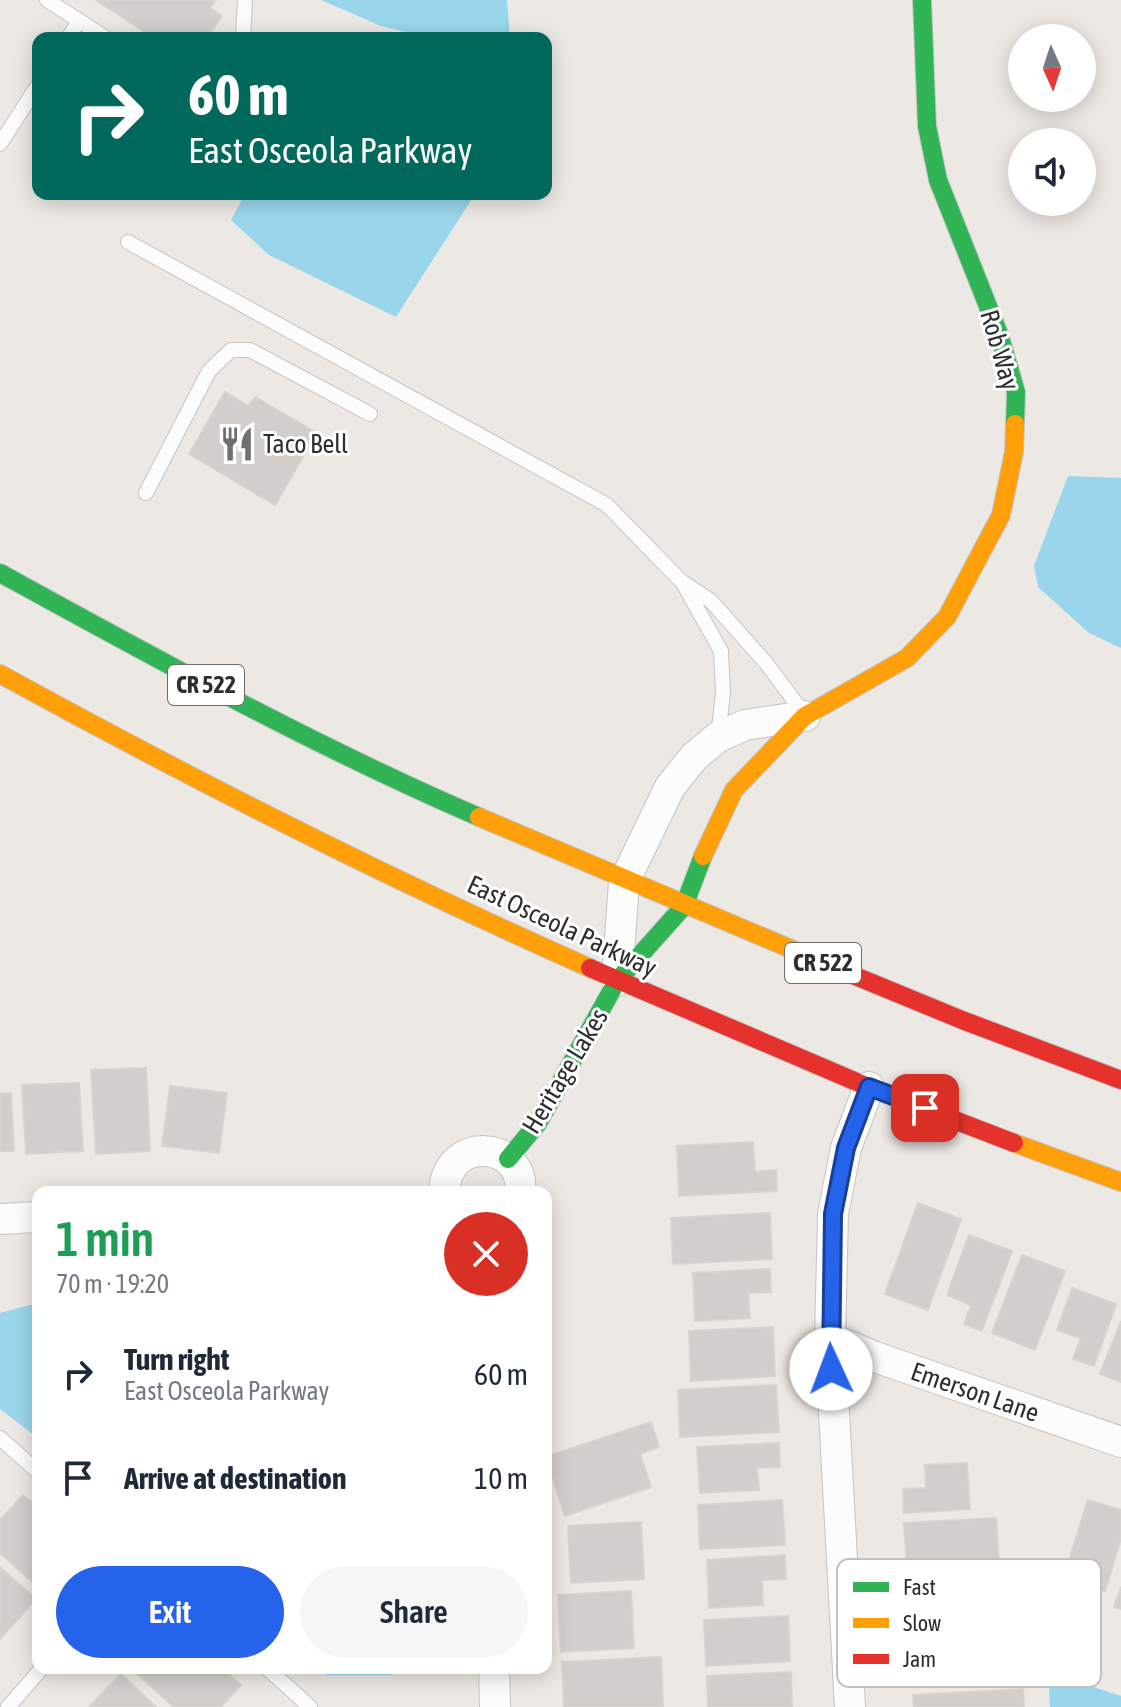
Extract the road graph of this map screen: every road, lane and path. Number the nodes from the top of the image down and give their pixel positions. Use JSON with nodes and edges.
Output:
{"nodes":[{"id":1,"x":47,"y":0,"type":"edge"},
{"id":2,"x":245,"y":0,"type":"edge"},
{"id":3,"x":922,"y":0,"type":"edge"},
{"id":4,"x":79,"y":21,"type":"junction"},
{"id":5,"x":72,"y":32,"type":"edge"},
{"id":6,"x":96,"y":32,"type":"edge"},
{"id":7,"x":243,"y":32,"type":"edge"},
{"id":8,"x":32,"y":94,"type":"edge"},
{"id":9,"x":0,"y":144,"type":"edge"},
{"id":10,"x":128,"y":242,"type":"dead end"},
{"id":11,"x":370,"y":414,"type":"dead end"},
{"id":12,"x":146,"y":493,"type":"dead end"},
{"id":13,"x":0,"y":573,"type":"edge"},
{"id":14,"x":681,"y":581,"type":"junction"},
{"id":15,"x":0,"y":674,"type":"edge"},
{"id":16,"x":805,"y":716,"type":"junction"},
{"id":17,"x":718,"y":737,"type":"junction"},
{"id":18,"x":624,"y":882,"type":"junction"},
{"id":19,"x":684,"y":906,"type":"junction"},
{"id":20,"x":617,"y":981,"type":"junction"},
{"id":21,"x":1121,"y":1080,"type":"edge"},
{"id":22,"x":869,"y":1087,"type":"junction"},
{"id":23,"x":508,"y":1159,"type":"junction"},
{"id":24,"x":1121,"y":1182,"type":"edge"},
{"id":25,"x":444,"y":1186,"type":"edge"},
{"id":26,"x":519,"y":1186,"type":"edge"},
{"id":27,"x":32,"y":1217,"type":"edge"},
{"id":28,"x":0,"y":1219,"type":"edge"},
{"id":29,"x":830,"y":1338,"type":"junction"},
{"id":30,"x":0,"y":1438,"type":"edge"},
{"id":31,"x":1121,"y":1442,"type":"edge"},
{"id":32,"x":32,"y":1467,"type":"edge"},
{"id":33,"x":842,"y":1559,"type":"edge"},
{"id":34,"x":37,"y":1674,"type":"edge"},
{"id":35,"x":274,"y":1674,"type":"edge"},
{"id":36,"x":494,"y":1674,"type":"edge"},
{"id":37,"x":849,"y":1687,"type":"edge"},
{"id":38,"x":8,"y":1707,"type":"edge"},
{"id":39,"x":310,"y":1707,"type":"edge"},
{"id":40,"x":495,"y":1707,"type":"edge"},
{"id":41,"x":850,"y":1707,"type":"edge"}],
"edges":[{"from":1,"to":4,"type":"lane"},
{"from":2,"to":7,"type":"lane"},
{"from":3,"to":16,"type":"main road","name":"Rob Way"},
{"from":4,"to":5,"type":"lane"},
{"from":4,"to":6,"type":"lane"},
{"from":8,"to":9,"type":"lane"},
{"from":10,"to":14,"type":"lane"},
{"from":11,"to":12,"type":"lane"},
{"from":13,"to":18,"type":"main road","number":"CR 522"},
{"from":14,"to":16,"type":"lane"},
{"from":14,"to":17,"type":"lane"},
{"from":15,"to":20,"type":"main road","name":"East Osceola Parkway"},
{"from":16,"to":17,"type":"street","name":"Rob Way"},
{"from":16,"to":19,"type":"main road","name":"Rob Way"},
{"from":17,"to":18,"type":"street","name":"Rob Way"},
{"from":18,"to":19,"type":"main road","number":"CR 522"},
{"from":18,"to":20,"type":"street","name":"Rob Way"},
{"from":19,"to":20,"type":"main road","name":"Rob Way"},
{"from":19,"to":21,"type":"main road","number":"CR 522"},
{"from":20,"to":22,"type":"main road","name":"East Osceola Parkway"},
{"from":20,"to":23,"type":"main road","name":"Heritage Lakes"},
{"from":22,"to":24,"type":"main road","name":"East Osceola Parkway"},
{"from":22,"to":29,"type":"street"},
{"from":23,"to":25,"type":"street","name":"Heritage Lakes"},
{"from":23,"to":26,"type":"street","name":"Heritage Lakes"},
{"from":27,"to":28,"type":"street"},
{"from":29,"to":31,"type":"street","name":"Emerson Lane"},
{"from":29,"to":33,"type":"street"},
{"from":30,"to":32,"type":"lane"},
{"from":34,"to":38,"type":"lane"},
{"from":35,"to":39,"type":"lane"},
{"from":36,"to":40,"type":"street"},
{"from":37,"to":41,"type":"street"}]}
